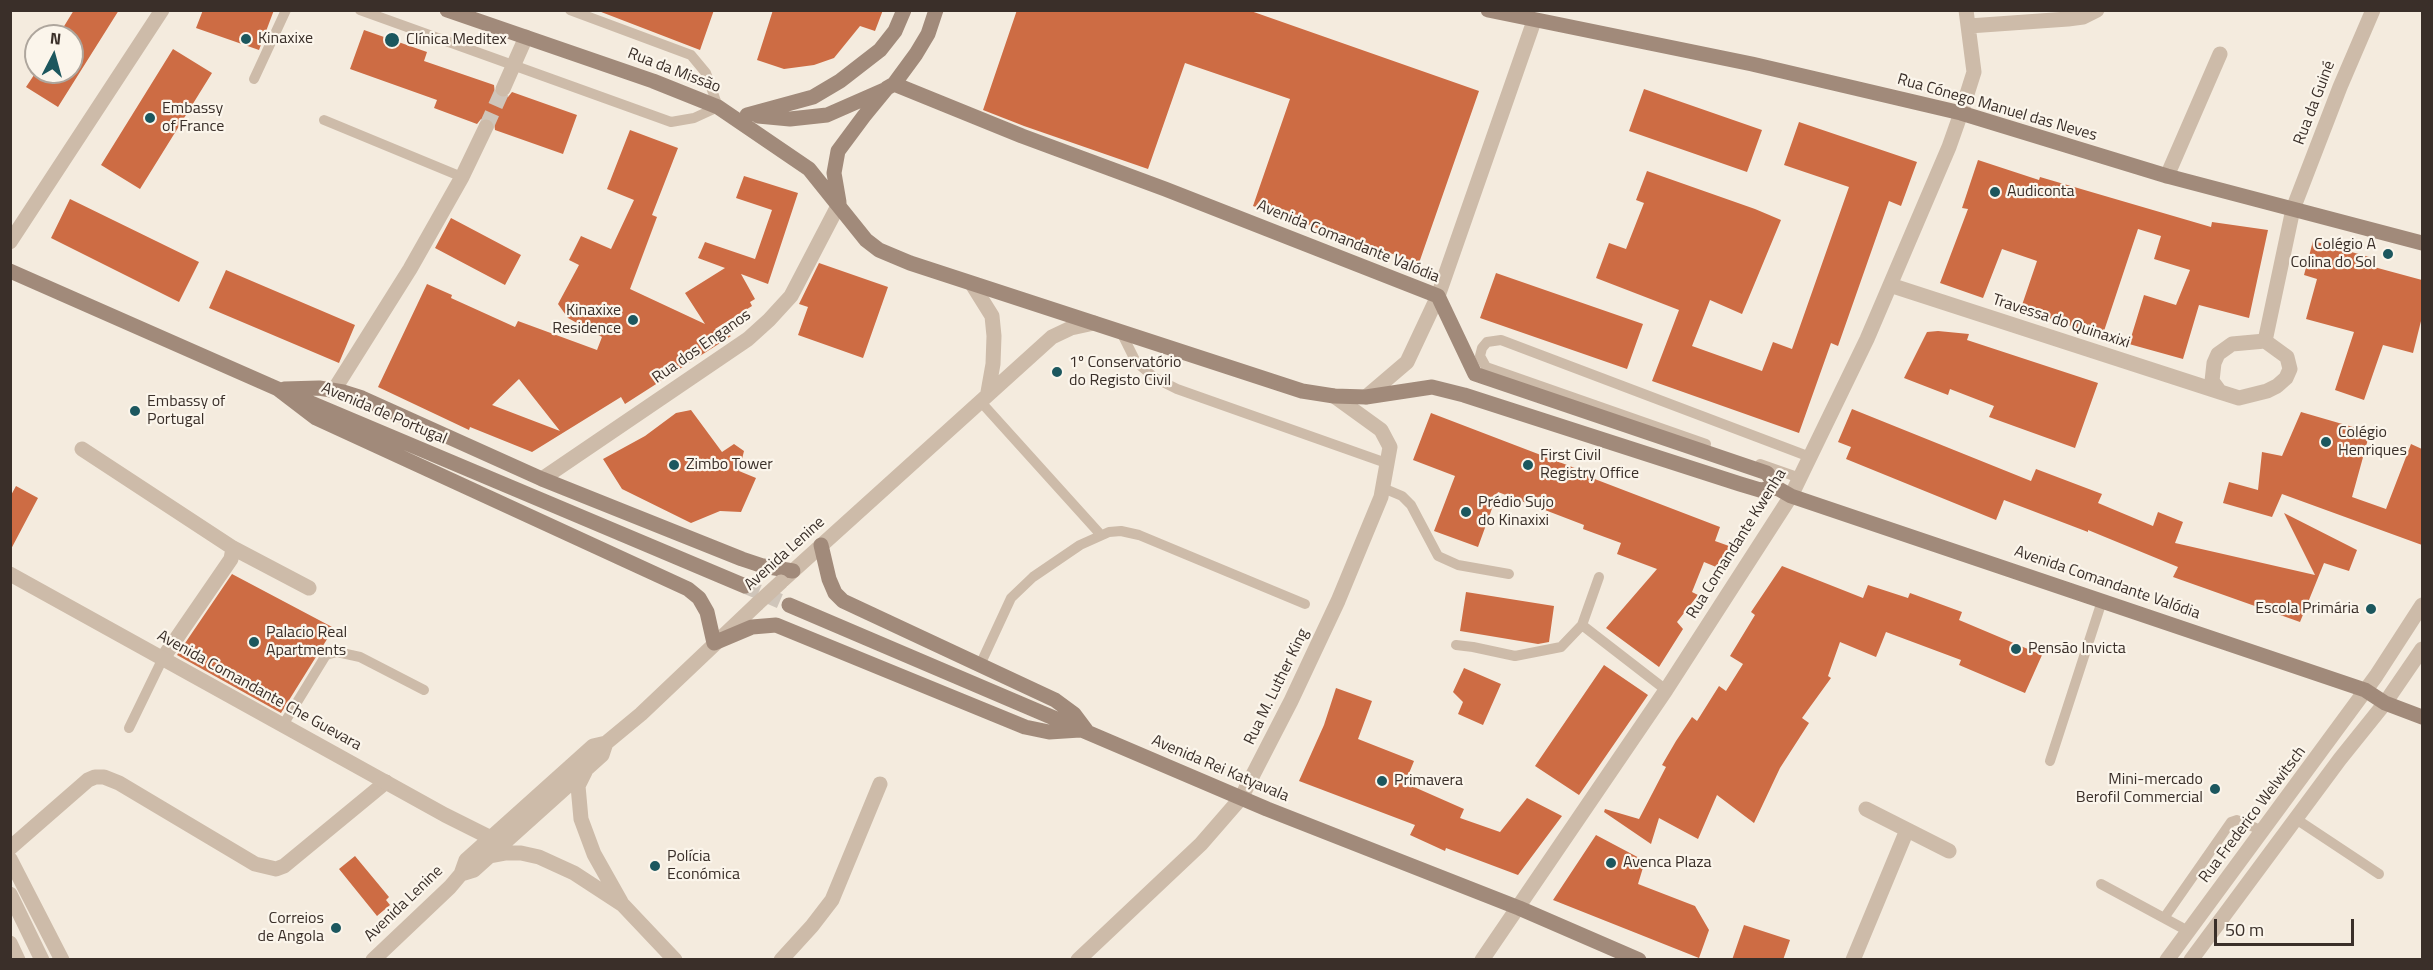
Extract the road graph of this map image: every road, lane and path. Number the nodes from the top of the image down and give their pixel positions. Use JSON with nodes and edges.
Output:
{"nodes":[{"id":1,"x":162,"y":10,"type":"edge"},
{"id":2,"x":286,"y":10,"type":"edge"},
{"id":3,"x":360,"y":10,"type":"edge"},
{"id":4,"x":447,"y":10,"type":"edge"},
{"id":5,"x":570,"y":10,"type":"edge"},
{"id":6,"x":904,"y":10,"type":"edge"},
{"id":7,"x":936,"y":10,"type":"edge"},
{"id":8,"x":1488,"y":10,"type":"edge"},
{"id":9,"x":1966,"y":10,"type":"edge"},
{"id":10,"x":2097,"y":10,"type":"edge"},
{"id":11,"x":2373,"y":10,"type":"edge"},
{"id":12,"x":1533,"y":21,"type":"junction"},
{"id":13,"x":1969,"y":26,"type":"junction"},
{"id":14,"x":526,"y":38,"type":"junction"},
{"id":15,"x":2220,"y":54,"type":"dead end"},
{"id":16,"x":513,"y":64,"type":"junction"},
{"id":17,"x":254,"y":79,"type":"dead end"},
{"id":18,"x":891,"y":86,"type":"junction"},
{"id":19,"x":503,"y":89,"type":"tunnel mouth"},
{"id":20,"x":718,"y":106,"type":"junction"},
{"id":21,"x":1961,"y":113,"type":"junction"},
{"id":22,"x":747,"y":115,"type":"junction"},
{"id":23,"x":324,"y":120,"type":"dead end"},
{"id":24,"x":486,"y":127,"type":"tunnel mouth"},
{"id":25,"x":2167,"y":176,"type":"junction"},
{"id":26,"x":462,"y":177,"type":"junction"},
{"id":27,"x":839,"y":204,"type":"junction"},
{"id":28,"x":2293,"y":210,"type":"junction"},
{"id":29,"x":10,"y":242,"type":"edge"},
{"id":30,"x":2422,"y":243,"type":"edge"},
{"id":31,"x":910,"y":262,"type":"joint"},
{"id":32,"x":10,"y":271,"type":"edge"},
{"id":33,"x":972,"y":284,"type":"junction"},
{"id":34,"x":1890,"y":285,"type":"junction"},
{"id":35,"x":1438,"y":296,"type":"junction"},
{"id":36,"x":1094,"y":323,"type":"junction"},
{"id":37,"x":1121,"y":332,"type":"junction"},
{"id":38,"x":2265,"y":340,"type":"junction"},
{"id":39,"x":278,"y":389,"type":"junction"},
{"id":40,"x":334,"y":390,"type":"junction"},
{"id":41,"x":2220,"y":392,"type":"junction"},
{"id":42,"x":984,"y":396,"type":"junction"},
{"id":43,"x":1334,"y":396,"type":"junction"},
{"id":44,"x":1366,"y":397,"type":"junction"},
{"id":45,"x":82,"y":449,"type":"dead end"},
{"id":46,"x":1810,"y":457,"type":"junction"},
{"id":47,"x":1389,"y":464,"type":"junction"},
{"id":48,"x":1800,"y":478,"type":"junction"},
{"id":49,"x":542,"y":479,"type":"junction"},
{"id":50,"x":1383,"y":488,"type":"junction"},
{"id":51,"x":1777,"y":488,"type":"junction"},
{"id":52,"x":1791,"y":496,"type":"junction"},
{"id":53,"x":1101,"y":535,"type":"junction"},
{"id":54,"x":821,"y":545,"type":"junction"},
{"id":55,"x":232,"y":548,"type":"junction"},
{"id":56,"x":10,"y":574,"type":"edge"},
{"id":57,"x":1509,"y":574,"type":"dead end"},
{"id":58,"x":787,"y":576,"type":"junction"},
{"id":59,"x":1599,"y":577,"type":"dead end"},
{"id":60,"x":745,"y":586,"type":"tunnel mouth"},
{"id":61,"x":309,"y":588,"type":"dead end"},
{"id":62,"x":2102,"y":601,"type":"junction"},
{"id":63,"x":1305,"y":604,"type":"dead end"},
{"id":64,"x":789,"y":605,"type":"tunnel mouth"},
{"id":65,"x":2422,"y":605,"type":"edge"},
{"id":66,"x":1582,"y":625,"type":"junction"},
{"id":67,"x":714,"y":643,"type":"junction"},
{"id":68,"x":1456,"y":645,"type":"dead end"},
{"id":69,"x":2422,"y":649,"type":"edge"},
{"id":70,"x":163,"y":658,"type":"junction"},
{"id":71,"x":980,"y":665,"type":"junction"},
{"id":72,"x":424,"y":690,"type":"dead end"},
{"id":73,"x":1666,"y":690,"type":"junction"},
{"id":74,"x":2365,"y":690,"type":"junction"},
{"id":75,"x":2385,"y":703,"type":"junction"},
{"id":76,"x":2422,"y":717,"type":"edge"},
{"id":77,"x":283,"y":725,"type":"junction"},
{"id":78,"x":129,"y":728,"type":"dead end"},
{"id":79,"x":1086,"y":730,"type":"junction"},
{"id":80,"x":606,"y":743,"type":"junction"},
{"id":81,"x":2050,"y":761,"type":"dead end"},
{"id":82,"x":586,"y":769,"type":"junction"},
{"id":83,"x":386,"y":782,"type":"junction"},
{"id":84,"x":880,"y":784,"type":"dead end"},
{"id":85,"x":1241,"y":798,"type":"junction"},
{"id":86,"x":1866,"y":809,"type":"dead end"},
{"id":87,"x":2296,"y":819,"type":"junction"},
{"id":88,"x":1907,"y":830,"type":"junction"},
{"id":89,"x":2263,"y":831,"type":"junction"},
{"id":90,"x":491,"y":838,"type":"junction"},
{"id":91,"x":10,"y":848,"type":"edge"},
{"id":92,"x":1949,"y":851,"type":"dead end"},
{"id":93,"x":490,"y":856,"type":"junction"},
{"id":94,"x":10,"y":859,"type":"edge"},
{"id":95,"x":461,"y":874,"type":"junction"},
{"id":96,"x":2379,"y":874,"type":"dead end"},
{"id":97,"x":2101,"y":884,"type":"dead end"},
{"id":98,"x":10,"y":894,"type":"edge"},
{"id":99,"x":623,"y":905,"type":"junction"},
{"id":100,"x":1519,"y":908,"type":"junction"},
{"id":101,"x":2203,"y":912,"type":"junction"},
{"id":102,"x":2164,"y":918,"type":"junction"},
{"id":103,"x":2218,"y":924,"type":"junction"},
{"id":104,"x":2188,"y":931,"type":"junction"},
{"id":105,"x":10,"y":943,"type":"edge"},
{"id":106,"x":18,"y":960,"type":"edge"},
{"id":107,"x":42,"y":960,"type":"edge"},
{"id":108,"x":62,"y":960,"type":"edge"},
{"id":109,"x":373,"y":960,"type":"edge"},
{"id":110,"x":675,"y":960,"type":"edge"},
{"id":111,"x":781,"y":960,"type":"edge"},
{"id":112,"x":1078,"y":960,"type":"edge"},
{"id":113,"x":1482,"y":960,"type":"edge"},
{"id":114,"x":1639,"y":960,"type":"edge"},
{"id":115,"x":1853,"y":960,"type":"edge"},
{"id":116,"x":2167,"y":960,"type":"edge"},
{"id":117,"x":2191,"y":960,"type":"edge"}],
"edges":[{"from":1,"to":29,"type":"street"},
{"from":2,"to":17,"type":"lane"},
{"from":3,"to":16,"type":"lane"},
{"from":4,"to":14,"type":"main road","name":"Rua da Missão"},
{"from":5,"to":20,"type":"lane"},
{"from":6,"to":22,"type":"main road"},
{"from":7,"to":18,"type":"main road"},
{"from":8,"to":12,"type":"main road","name":"Rua Cónego Manuel das Neves"},
{"from":9,"to":13,"type":"street","name":"Rua Comandante Kwenha"},
{"from":10,"to":13,"type":"street"},
{"from":11,"to":28,"type":"street","name":"Rua da Guiné"},
{"from":12,"to":21,"type":"main road","name":"Rua Cónego Manuel das Neves"},
{"from":12,"to":35,"type":"street"},
{"from":13,"to":21,"type":"street","name":"Rua Comandante Kwenha"},
{"from":14,"to":16,"type":"street"},
{"from":14,"to":20,"type":"main road","name":"Rua da Missão"},
{"from":15,"to":25,"type":"street"},
{"from":16,"to":19,"type":"street"},
{"from":16,"to":20,"type":"lane"},
{"from":18,"to":22,"type":"main road"},
{"from":18,"to":27,"type":"main road"},
{"from":18,"to":35,"type":"main road","name":"Avenida Comandante Valódia"},
{"from":20,"to":22,"type":"main road"},
{"from":20,"to":27,"type":"main road","name":"Rua da Missão"},
{"from":21,"to":25,"type":"main road","name":"Rua Cónego Manuel das Neves"},
{"from":21,"to":34,"type":"street","name":"Rua Comandante Kwenha"},
{"from":23,"to":26,"type":"lane"},
{"from":24,"to":26,"type":"street"},
{"from":25,"to":28,"type":"main road","name":"Rua Cónego Manuel das Neves"},
{"from":26,"to":40,"type":"street"},
{"from":27,"to":31,"type":"main road","name":"Rua da Missão"},
{"from":27,"to":49,"type":"street","name":"Rua dos Enganos"},
{"from":28,"to":30,"type":"main road","name":"Rua Cónego Manuel das Neves"},
{"from":28,"to":38,"type":"street","name":"Rua da Guiné"},
{"from":31,"to":33,"type":"main road","name":"Avenida Comandante Valódia"},
{"from":32,"to":39,"type":"main road","name":"Avenida de Portugal"},
{"from":33,"to":36,"type":"main road","name":"Avenida Comandante Valódia"},
{"from":33,"to":42,"type":"street"},
{"from":34,"to":41,"type":"street","name":"Travessa do Quinaxixi"},
{"from":34,"to":46,"type":"street","name":"Rua Comandante Kwenha"},
{"from":35,"to":44,"type":"street"},
{"from":35,"to":51,"type":"main road","name":"Avenida Comandante Valódia"},
{"from":36,"to":37,"type":"main road","name":"Avenida Comandante Valódia"},
{"from":36,"to":42,"type":"street","name":"Avenida Lenine"},
{"from":37,"to":43,"type":"main road","name":"Avenida Comandante Valódia"},
{"from":37,"to":47,"type":"lane"},
{"from":38,"to":41,"type":"street"},
{"from":38,"to":41,"type":"street"},
{"from":39,"to":40,"type":"main road"},
{"from":39,"to":60,"type":"main road","name":"Avenida de Portugal"},
{"from":39,"to":67,"type":"main road"},
{"from":40,"to":49,"type":"main road"},
{"from":42,"to":53,"type":"lane"},
{"from":42,"to":54,"type":"street","name":"Avenida Lenine"},
{"from":43,"to":44,"type":"main road","name":"Avenida Comandante Valódia"},
{"from":43,"to":47,"type":"street","name":"Rua M. Luther King"},
{"from":44,"to":51,"type":"main road","name":"Avenida Comandante Valódia"},
{"from":45,"to":55,"type":"street"},
{"from":46,"to":48,"type":"street","name":"Rua Comandante Kwenha"},
{"from":46,"to":48,"type":"lane"},
{"from":47,"to":50,"type":"street","name":"Rua M. Luther King"},
{"from":48,"to":52,"type":"street","name":"Rua Comandante Kwenha"},
{"from":49,"to":58,"type":"main road"},
{"from":50,"to":57,"type":"lane"},
{"from":50,"to":85,"type":"street","name":"Rua M. Luther King"},
{"from":51,"to":52,"type":"main road","name":"Avenida Comandante Valódia"},
{"from":52,"to":62,"type":"main road","name":"Avenida Comandante Valódia"},
{"from":52,"to":73,"type":"street","name":"Rua Comandante Kwenha"},
{"from":53,"to":63,"type":"lane"},
{"from":53,"to":71,"type":"lane"},
{"from":54,"to":58,"type":"street","name":"Avenida Lenine"},
{"from":54,"to":71,"type":"main road"},
{"from":55,"to":61,"type":"street"},
{"from":55,"to":70,"type":"street"},
{"from":56,"to":70,"type":"street","name":"Avenida Comandante Che Guevara"},
{"from":58,"to":67,"type":"street","name":"Avenida Lenine","bridge":true},
{"from":59,"to":66,"type":"lane"},
{"from":62,"to":74,"type":"main road","name":"Avenida Comandante Valódia"},
{"from":62,"to":81,"type":"lane"},
{"from":64,"to":79,"type":"main road","name":"Avenida Rei Katyavala"},
{"from":65,"to":74,"type":"street","name":"Rua Frederico Welwitsch"},
{"from":66,"to":68,"type":"lane"},
{"from":66,"to":73,"type":"lane"},
{"from":67,"to":79,"type":"main road"},
{"from":67,"to":80,"type":"street","name":"Avenida Lenine"},
{"from":69,"to":75,"type":"street"},
{"from":70,"to":77,"type":"street","name":"Avenida Comandante Che Guevara"},
{"from":70,"to":78,"type":"lane"},
{"from":71,"to":79,"type":"main road"},
{"from":72,"to":77,"type":"lane"},
{"from":73,"to":100,"type":"street","name":"Rua Comandante Kwenha"},
{"from":74,"to":75,"type":"main road","name":"Avenida Comandante Valódia"},
{"from":74,"to":89,"type":"street","name":"Rua Frederico Welwitsch"},
{"from":75,"to":76,"type":"main road","name":"Avenida Comandante Valódia"},
{"from":75,"to":87,"type":"street"},
{"from":77,"to":83,"type":"street","name":"Avenida Comandante Che Guevara"},
{"from":79,"to":85,"type":"main road","name":"Avenida Rei Katyavala"},
{"from":80,"to":82,"type":"street","name":"Avenida Lenine"},
{"from":80,"to":90,"type":"street","name":"Avenida Lenine"},
{"from":82,"to":93,"type":"street","name":"Avenida Lenine"},
{"from":82,"to":99,"type":"street"},
{"from":83,"to":90,"type":"street","name":"Avenida Comandante Che Guevara"},
{"from":83,"to":91,"type":"street"},
{"from":84,"to":111,"type":"street"},
{"from":85,"to":100,"type":"main road","name":"Avenida Rei Katyavala"},
{"from":85,"to":112,"type":"street","name":"Rua M. Luther King"},
{"from":86,"to":88,"type":"street"},
{"from":87,"to":96,"type":"lane"},
{"from":87,"to":103,"type":"street"},
{"from":88,"to":92,"type":"street"},
{"from":88,"to":115,"type":"street"},
{"from":89,"to":101,"type":"street","name":"Rua Frederico Welwitsch"},
{"from":89,"to":102,"type":"lane"},
{"from":90,"to":95,"type":"street","name":"Avenida Lenine"},
{"from":93,"to":95,"type":"street","name":"Avenida Lenine"},
{"from":93,"to":99,"type":"street"},
{"from":94,"to":108,"type":"street"},
{"from":95,"to":109,"type":"street","name":"Avenida Lenine"},
{"from":97,"to":102,"type":"lane"},
{"from":98,"to":107,"type":"street"},
{"from":99,"to":110,"type":"street"},
{"from":100,"to":113,"type":"street","name":"Rua Comandante Kwenha"},
{"from":100,"to":114,"type":"main road","name":"Avenida Rei Katyavala"},
{"from":101,"to":103,"type":"street"},
{"from":101,"to":104,"type":"street","name":"Rua Frederico Welwitsch"},
{"from":102,"to":104,"type":"lane"},
{"from":103,"to":117,"type":"street"},
{"from":104,"to":116,"type":"street","name":"Rua Frederico Welwitsch"},
{"from":105,"to":106,"type":"street"}]}
